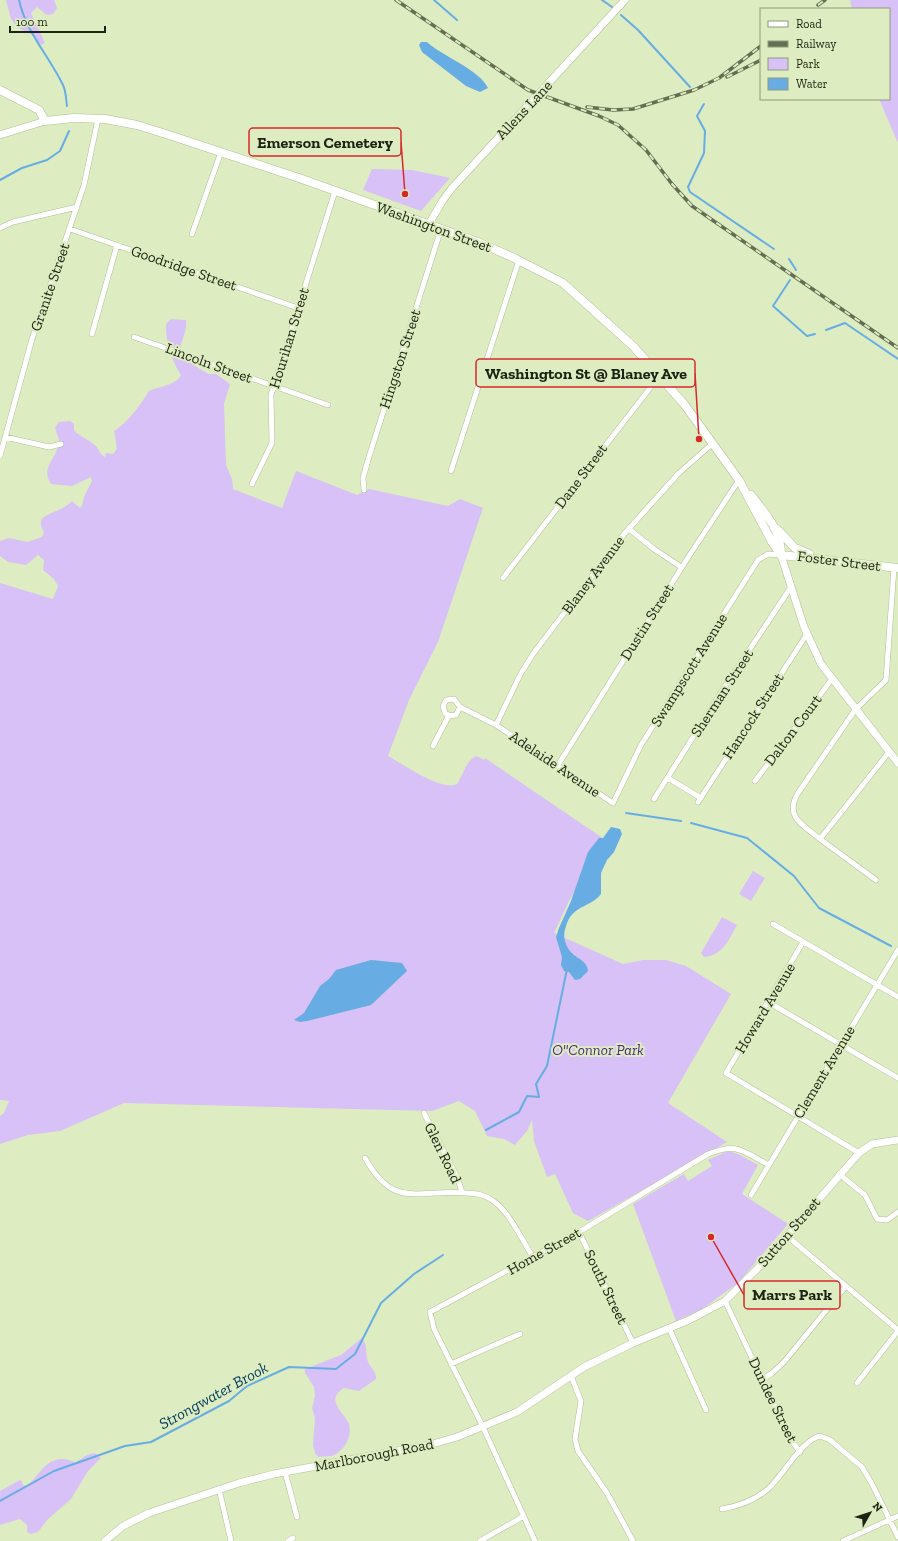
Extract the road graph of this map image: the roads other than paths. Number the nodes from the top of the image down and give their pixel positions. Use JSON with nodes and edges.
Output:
{"nodes":[{"id":1,"x":625,"y":0,"type":"edge"},
{"id":2,"x":0,"y":90,"type":"edge"},
{"id":3,"x":98,"y":119,"type":"junction"},
{"id":4,"x":45,"y":121,"type":"junction"},
{"id":5,"x":0,"y":135,"type":"edge"},
{"id":6,"x":221,"y":152,"type":"junction"},
{"id":7,"x":335,"y":191,"type":"junction"},
{"id":8,"x":77,"y":207,"type":"junction"},
{"id":9,"x":429,"y":224,"type":"junction"},
{"id":10,"x":0,"y":228,"type":"edge"},
{"id":11,"x":70,"y":229,"type":"junction"},
{"id":12,"x":441,"y":229,"type":"junction"},
{"id":13,"x":192,"y":234,"type":"dead end"},
{"id":14,"x":117,"y":245,"type":"junction"},
{"id":15,"x":519,"y":260,"type":"junction"},
{"id":16,"x":298,"y":308,"type":"junction"},
{"id":17,"x":92,"y":334,"type":"dead end"},
{"id":18,"x":134,"y":337,"type":"dead end"},
{"id":19,"x":660,"y":375,"type":"junction"},
{"id":20,"x":274,"y":386,"type":"junction"},
{"id":21,"x":328,"y":406,"type":"dead end"},
{"id":22,"x":5,"y":437,"type":"junction"},
{"id":23,"x":713,"y":443,"type":"junction"},
{"id":24,"x":61,"y":444,"type":"dead end"},
{"id":25,"x":0,"y":456,"type":"edge"},
{"id":26,"x":451,"y":471,"type":"dead end"},
{"id":27,"x":739,"y":480,"type":"junction"},
{"id":28,"x":252,"y":484,"type":"dead end"},
{"id":29,"x":364,"y":490,"type":"dead end"},
{"id":30,"x":771,"y":522,"type":"junction"},
{"id":31,"x":629,"y":529,"type":"junction"},
{"id":32,"x":781,"y":554,"type":"junction"},
{"id":33,"x":819,"y":558,"type":"junction"},
{"id":34,"x":682,"y":567,"type":"junction"},
{"id":35,"x":896,"y":568,"type":"edge"},
{"id":36,"x":504,"y":578,"type":"dead end"},
{"id":37,"x":791,"y":587,"type":"junction"},
{"id":38,"x":807,"y":634,"type":"junction"},
{"id":39,"x":832,"y":679,"type":"junction"},
{"id":40,"x":460,"y":707,"type":"junction"},
{"id":41,"x":855,"y":710,"type":"junction"},
{"id":42,"x":449,"y":715,"type":"junction"},
{"id":43,"x":496,"y":725,"type":"junction"},
{"id":44,"x":433,"y":746,"type":"dead end"},
{"id":45,"x":889,"y":752,"type":"junction"},
{"id":46,"x":898,"y":763,"type":"edge"},
{"id":47,"x":558,"y":765,"type":"junction"},
{"id":48,"x":668,"y":778,"type":"junction"},
{"id":49,"x":755,"y":781,"type":"dead end"},
{"id":50,"x":654,"y":799,"type":"dead end"},
{"id":51,"x":613,"y":803,"type":"joint"},
{"id":52,"x":820,"y":839,"type":"junction"},
{"id":53,"x":876,"y":880,"type":"dead end"},
{"id":54,"x":773,"y":924,"type":"dead end"},
{"id":55,"x":803,"y":942,"type":"junction"},
{"id":56,"x":898,"y":950,"type":"edge"},
{"id":57,"x":877,"y":985,"type":"junction"},
{"id":58,"x":898,"y":997,"type":"edge"},
{"id":59,"x":768,"y":1002,"type":"junction"},
{"id":60,"x":840,"y":1045,"type":"junction"},
{"id":61,"x":898,"y":1078,"type":"edge"},
{"id":62,"x":424,"y":1113,"type":"dead end"},
{"id":63,"x":797,"y":1117,"type":"junction"},
{"id":64,"x":898,"y":1140,"type":"edge"},
{"id":65,"x":859,"y":1153,"type":"junction"},
{"id":66,"x":365,"y":1158,"type":"dead end"},
{"id":67,"x":769,"y":1165,"type":"junction"},
{"id":68,"x":839,"y":1174,"type":"junction"},
{"id":69,"x":462,"y":1192,"type":"junction"},
{"id":70,"x":751,"y":1195,"type":"dead end"},
{"id":71,"x":898,"y":1212,"type":"edge"},
{"id":72,"x":579,"y":1232,"type":"junction"},
{"id":73,"x":787,"y":1236,"type":"junction"},
{"id":74,"x":533,"y":1257,"type":"junction"},
{"id":75,"x":846,"y":1286,"type":"junction"},
{"id":76,"x":725,"y":1301,"type":"junction"},
{"id":77,"x":669,"y":1328,"type":"junction"},
{"id":78,"x":898,"y":1330,"type":"edge"},
{"id":79,"x":520,"y":1334,"type":"dead end"},
{"id":80,"x":633,"y":1343,"type":"junction"},
{"id":81,"x":450,"y":1364,"type":"junction"},
{"id":82,"x":571,"y":1376,"type":"junction"},
{"id":83,"x":762,"y":1379,"type":"junction"},
{"id":84,"x":857,"y":1383,"type":"dead end"},
{"id":85,"x":706,"y":1410,"type":"dead end"},
{"id":86,"x":483,"y":1427,"type":"junction"},
{"id":87,"x":800,"y":1452,"type":"junction"},
{"id":88,"x":285,"y":1472,"type":"junction"},
{"id":89,"x":219,"y":1489,"type":"junction"},
{"id":90,"x":722,"y":1509,"type":"dead end"},
{"id":91,"x":524,"y":1516,"type":"junction"},
{"id":92,"x":898,"y":1516,"type":"edge"},
{"id":93,"x":297,"y":1517,"type":"dead end"},
{"id":94,"x":890,"y":1519,"type":"junction"},
{"id":95,"x":898,"y":1537,"type":"edge"},
{"id":96,"x":293,"y":1538,"type":"dead end"},
{"id":97,"x":105,"y":1541,"type":"edge"},
{"id":98,"x":231,"y":1541,"type":"edge"},
{"id":99,"x":288,"y":1541,"type":"edge"},
{"id":100,"x":480,"y":1541,"type":"edge"},
{"id":101,"x":535,"y":1541,"type":"edge"},
{"id":102,"x":633,"y":1541,"type":"edge"},
{"id":103,"x":843,"y":1541,"type":"edge"}],
"edges":[{"from":1,"to":9,"type":"street","name":"Allens Lane"},
{"from":2,"to":4,"type":"main road"},
{"from":3,"to":4,"type":"main road","name":"Washington Street"},
{"from":3,"to":6,"type":"main road","name":"Washington Street"},
{"from":3,"to":8,"type":"street","name":"Granite Street"},
{"from":4,"to":5,"type":"street"},
{"from":6,"to":7,"type":"main road","name":"Washington Street"},
{"from":6,"to":13,"type":"street"},
{"from":7,"to":9,"type":"main road","name":"Washington Street"},
{"from":7,"to":16,"type":"street","name":"Hourihan Street"},
{"from":8,"to":10,"type":"street"},
{"from":8,"to":11,"type":"street","name":"Granite Street"},
{"from":9,"to":12,"type":"main road","name":"Washington Street"},
{"from":11,"to":14,"type":"street","name":"Goodridge Street"},
{"from":11,"to":22,"type":"street","name":"Granite Street"},
{"from":12,"to":15,"type":"main road","name":"Washington Street"},
{"from":12,"to":29,"type":"street","name":"Hingston Street"},
{"from":14,"to":16,"type":"street","name":"Goodridge Street"},
{"from":14,"to":17,"type":"street"},
{"from":15,"to":19,"type":"main road","name":"Washington Street"},
{"from":15,"to":26,"type":"street"},
{"from":16,"to":20,"type":"street","name":"Hourihan Street"},
{"from":18,"to":20,"type":"street","name":"Lincoln Street"},
{"from":19,"to":23,"type":"main road","name":"Washington Street"},
{"from":19,"to":36,"type":"street","name":"Dane Street"},
{"from":20,"to":21,"type":"street","name":"Lincoln Street"},
{"from":20,"to":28,"type":"street","name":"Hourihan Street"},
{"from":22,"to":24,"type":"street"},
{"from":22,"to":25,"type":"street","name":"Granite Street"},
{"from":23,"to":27,"type":"main road","name":"Washington Street"},
{"from":23,"to":31,"type":"street","name":"Blaney Avenue"},
{"from":27,"to":30,"type":"main road","name":"Washington Street"},
{"from":27,"to":32,"type":"main road","name":"Washington Street"},
{"from":27,"to":34,"type":"street","name":"Dustin Street"},
{"from":30,"to":32,"type":"main road","name":"Washington Street"},
{"from":30,"to":33,"type":"main road"},
{"from":31,"to":34,"type":"street"},
{"from":31,"to":43,"type":"street","name":"Blaney Avenue"},
{"from":32,"to":33,"type":"main road","name":"Foster Street"},
{"from":32,"to":37,"type":"street","name":"Washington Street"},
{"from":32,"to":51,"type":"street","name":"Swampscott Avenue"},
{"from":33,"to":35,"type":"main road","name":"Foster Street"},
{"from":34,"to":47,"type":"street","name":"Dustin Street"},
{"from":35,"to":41,"type":"street"},
{"from":37,"to":38,"type":"street","name":"Washington Street"},
{"from":37,"to":48,"type":"street","name":"Sherman Street"},
{"from":38,"to":39,"type":"street","name":"Washington Street"},
{"from":38,"to":48,"type":"street","name":"Hancock Street"},
{"from":39,"to":41,"type":"street","name":"Washington Street"},
{"from":39,"to":49,"type":"street","name":"Dalton Court"},
{"from":40,"to":42,"type":"street"},
{"from":40,"to":42,"type":"street"},
{"from":40,"to":43,"type":"street","name":"Adelaide Avenue"},
{"from":41,"to":45,"type":"street","name":"Washington Street"},
{"from":41,"to":52,"type":"street"},
{"from":42,"to":44,"type":"street"},
{"from":43,"to":47,"type":"street","name":"Adelaide Avenue"},
{"from":45,"to":46,"type":"street","name":"Washington Street"},
{"from":45,"to":52,"type":"street"},
{"from":47,"to":51,"type":"street","name":"Adelaide Avenue"},
{"from":48,"to":50,"type":"street","name":"Sherman Street"},
{"from":52,"to":53,"type":"street"},
{"from":54,"to":55,"type":"street"},
{"from":55,"to":57,"type":"street"},
{"from":55,"to":59,"type":"street","name":"Howard Avenue"},
{"from":56,"to":57,"type":"street","name":"Clement Avenue"},
{"from":57,"to":58,"type":"street"},
{"from":57,"to":60,"type":"street","name":"Clement Avenue"},
{"from":59,"to":60,"type":"street"},
{"from":59,"to":63,"type":"street","name":"Howard Avenue"},
{"from":60,"to":61,"type":"street"},
{"from":60,"to":63,"type":"street","name":"Clement Avenue"},
{"from":62,"to":69,"type":"street","name":"Glen Road"},
{"from":63,"to":65,"type":"street"},
{"from":63,"to":67,"type":"street","name":"Clement Avenue"},
{"from":64,"to":65,"type":"street","name":"Sutton Street"},
{"from":65,"to":68,"type":"street","name":"Sutton Street"},
{"from":66,"to":69,"type":"street"},
{"from":67,"to":70,"type":"street","name":"Clement Avenue"},
{"from":67,"to":72,"type":"street","name":"Home Street"},
{"from":68,"to":71,"type":"street"},
{"from":68,"to":73,"type":"street","name":"Sutton Street"},
{"from":69,"to":74,"type":"street"},
{"from":72,"to":74,"type":"street","name":"Home Street"},
{"from":72,"to":80,"type":"street","name":"South Street"},
{"from":73,"to":75,"type":"street"},
{"from":73,"to":76,"type":"street","name":"Sutton Street"},
{"from":74,"to":81,"type":"street","name":"Home Street"},
{"from":75,"to":78,"type":"street"},
{"from":75,"to":83,"type":"street"},
{"from":76,"to":77,"type":"street","name":"Sutton Street"},
{"from":76,"to":83,"type":"street","name":"Dundee Street"},
{"from":77,"to":80,"type":"street","name":"Sutton Street"},
{"from":77,"to":85,"type":"street"},
{"from":78,"to":84,"type":"street"},
{"from":79,"to":81,"type":"street"},
{"from":80,"to":82,"type":"street","name":"Marlborough Road"},
{"from":81,"to":86,"type":"street","name":"Home Street"},
{"from":82,"to":86,"type":"street","name":"Marlborough Road"},
{"from":82,"to":102,"type":"street"},
{"from":83,"to":87,"type":"street","name":"Dundee Street"},
{"from":86,"to":88,"type":"street","name":"Marlborough Road"},
{"from":86,"to":91,"type":"street","name":"Home Street"},
{"from":87,"to":90,"type":"street","name":"Dundee Street"},
{"from":87,"to":94,"type":"street"},
{"from":88,"to":89,"type":"street","name":"Marlborough Road"},
{"from":88,"to":93,"type":"street"},
{"from":89,"to":97,"type":"street","name":"Marlborough Road"},
{"from":89,"to":98,"type":"street"},
{"from":91,"to":100,"type":"street"},
{"from":91,"to":101,"type":"street","name":"Home Street"},
{"from":92,"to":94,"type":"street"},
{"from":94,"to":95,"type":"street"},
{"from":94,"to":103,"type":"street"},
{"from":96,"to":99,"type":"street"}]}
